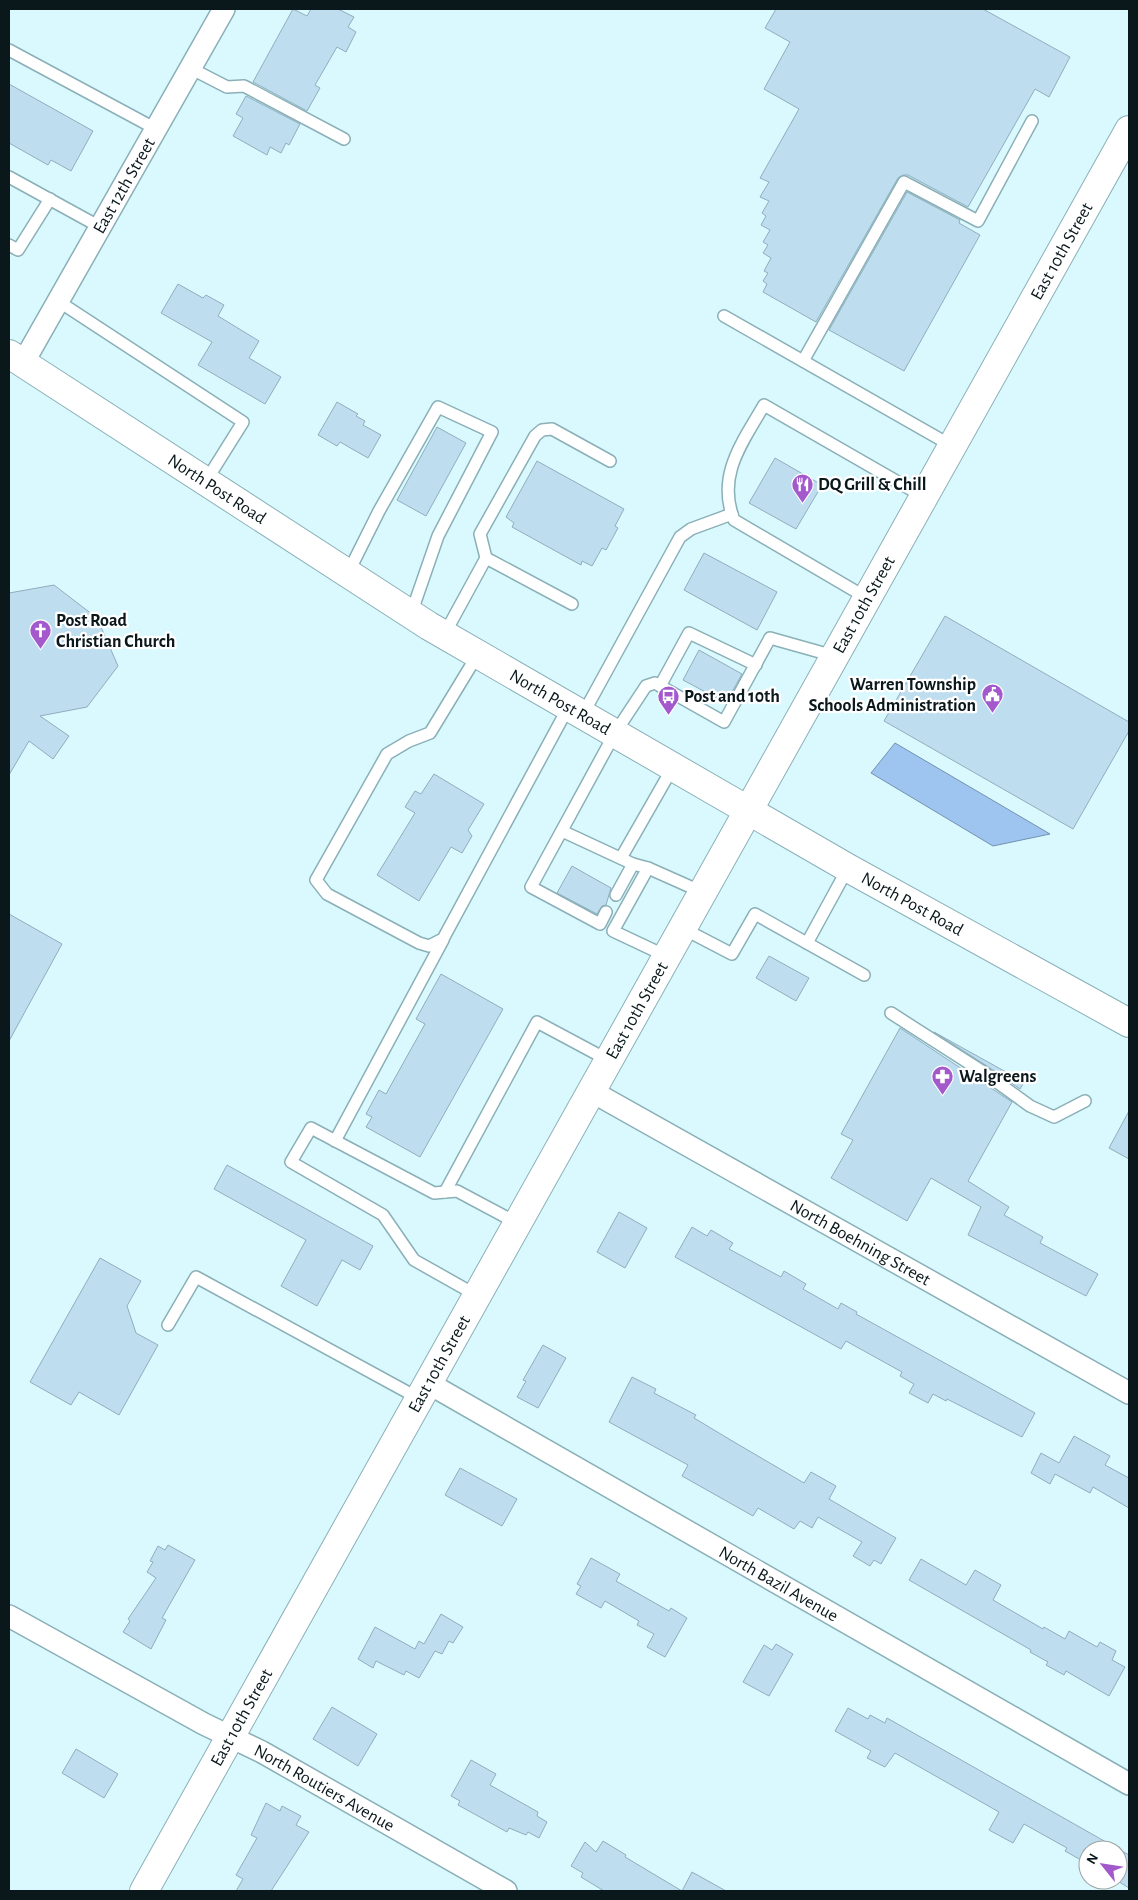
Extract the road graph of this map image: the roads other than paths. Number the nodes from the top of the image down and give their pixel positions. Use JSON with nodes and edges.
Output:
{"nodes":[{"id":1,"x":224,"y":9,"type":"edge"},
{"id":2,"x":9,"y":50,"type":"edge"},
{"id":3,"x":190,"y":68,"type":"junction"},
{"id":4,"x":1032,"y":121,"type":"dead end"},
{"id":5,"x":156,"y":129,"type":"junction"},
{"id":6,"x":1129,"y":130,"type":"edge"},
{"id":7,"x":344,"y":139,"type":"dead end"},
{"id":8,"x":9,"y":177,"type":"edge"},
{"id":9,"x":50,"y":200,"type":"junction"},
{"id":10,"x":100,"y":227,"type":"junction"},
{"id":11,"x":9,"y":245,"type":"edge"},
{"id":12,"x":58,"y":301,"type":"junction"},
{"id":13,"x":724,"y":316,"type":"dead end"},
{"id":14,"x":16,"y":358,"type":"edge"},
{"id":15,"x":803,"y":361,"type":"junction"},
{"id":16,"x":952,"y":446,"type":"junction"},
{"id":17,"x":610,"y":461,"type":"dead end"},
{"id":18,"x":206,"y":482,"type":"junction"},
{"id":19,"x":924,"y":497,"type":"junction"},
{"id":20,"x":732,"y":514,"type":"junction"},
{"id":21,"x":486,"y":558,"type":"junction"},
{"id":22,"x":348,"y":573,"type":"junction"},
{"id":23,"x":867,"y":598,"type":"junction"},
{"id":24,"x":572,"y":604,"type":"dead end"},
{"id":25,"x":410,"y":614,"type":"junction"},
{"id":26,"x":444,"y":635,"type":"junction"},
{"id":27,"x":478,"y":654,"type":"junction"},
{"id":28,"x":834,"y":656,"type":"junction"},
{"id":29,"x":756,"y":665,"type":"junction"},
{"id":30,"x":660,"y":686,"type":"junction"},
{"id":31,"x":576,"y":710,"type":"junction"},
{"id":32,"x":615,"y":733,"type":"junction"},
{"id":33,"x":673,"y":766,"type":"junction"},
{"id":34,"x":748,"y":810,"type":"junction"},
{"id":35,"x":562,"y":830,"type":"junction"},
{"id":36,"x":620,"y":858,"type":"junction"},
{"id":37,"x":633,"y":864,"type":"junction"},
{"id":38,"x":648,"y":868,"type":"junction"},
{"id":39,"x":848,"y":868,"type":"junction"},
{"id":40,"x":702,"y":892,"type":"junction"},
{"id":41,"x":616,"y":895,"type":"dead end"},
{"id":42,"x":606,"y":912,"type":"dead end"},
{"id":43,"x":600,"y":924,"type":"junction"},
{"id":44,"x":682,"y":928,"type":"junction"},
{"id":45,"x":613,"y":931,"type":"junction"},
{"id":46,"x":443,"y":939,"type":"junction"},
{"id":47,"x":807,"y":943,"type":"junction"},
{"id":48,"x":666,"y":956,"type":"junction"},
{"id":49,"x":864,"y":975,"type":"dead end"},
{"id":50,"x":890,"y":1013,"type":"dead end"},
{"id":51,"x":1129,"y":1023,"type":"edge"},
{"id":52,"x":608,"y":1060,"type":"junction"},
{"id":53,"x":591,"y":1092,"type":"junction"},
{"id":54,"x":1085,"y":1101,"type":"dead end"},
{"id":55,"x":335,"y":1141,"type":"junction"},
{"id":56,"x":445,"y":1192,"type":"junction"},
{"id":57,"x":517,"y":1223,"type":"junction"},
{"id":58,"x":476,"y":1295,"type":"junction"},
{"id":59,"x":168,"y":1325,"type":"dead end"},
{"id":60,"x":424,"y":1391,"type":"junction"},
{"id":61,"x":1129,"y":1393,"type":"edge"},
{"id":62,"x":9,"y":1616,"type":"edge"},
{"id":63,"x":231,"y":1738,"type":"junction"},
{"id":64,"x":1129,"y":1784,"type":"edge"},
{"id":65,"x":144,"y":1891,"type":"edge"},
{"id":66,"x":506,"y":1891,"type":"edge"}],
"edges":[{"from":1,"to":3,"type":"street","name":"East 12th Street"},
{"from":2,"to":5,"type":"lane"},
{"from":3,"to":5,"type":"street","name":"East 12th Street"},
{"from":3,"to":7,"type":"lane"},
{"from":4,"to":15,"type":"lane"},
{"from":5,"to":10,"type":"street","name":"East 12th Street"},
{"from":6,"to":16,"type":"main road","name":"East 10th Street"},
{"from":8,"to":9,"type":"lane"},
{"from":9,"to":10,"type":"lane"},
{"from":9,"to":11,"type":"lane"},
{"from":10,"to":12,"type":"street","name":"East 12th Street"},
{"from":12,"to":14,"type":"street","name":"East 12th Street"},
{"from":12,"to":18,"type":"lane"},
{"from":13,"to":15,"type":"lane"},
{"from":14,"to":18,"type":"main road","name":"North Post Road"},
{"from":15,"to":16,"type":"lane"},
{"from":16,"to":19,"type":"main road","name":"East 10th Street"},
{"from":17,"to":21,"type":"lane"},
{"from":18,"to":22,"type":"main road","name":"North Post Road"},
{"from":19,"to":20,"type":"lane"},
{"from":19,"to":23,"type":"main road","name":"East 10th Street"},
{"from":20,"to":23,"type":"lane"},
{"from":20,"to":31,"type":"lane"},
{"from":21,"to":24,"type":"lane"},
{"from":21,"to":26,"type":"lane"},
{"from":22,"to":25,"type":"main road","name":"North Post Road"},
{"from":22,"to":25,"type":"lane"},
{"from":23,"to":28,"type":"main road","name":"East 10th Street"},
{"from":25,"to":26,"type":"main road","name":"North Post Road"},
{"from":26,"to":27,"type":"main road","name":"North Post Road"},
{"from":27,"to":31,"type":"main road","name":"North Post Road"},
{"from":27,"to":46,"type":"lane"},
{"from":28,"to":29,"type":"lane"},
{"from":28,"to":34,"type":"main road","name":"East 10th Street"},
{"from":29,"to":30,"type":"lane"},
{"from":29,"to":30,"type":"lane"},
{"from":30,"to":32,"type":"lane"},
{"from":31,"to":32,"type":"main road","name":"North Post Road"},
{"from":31,"to":46,"type":"lane"},
{"from":32,"to":33,"type":"main road","name":"North Post Road"},
{"from":32,"to":35,"type":"lane"},
{"from":33,"to":34,"type":"main road","name":"North Post Road"},
{"from":33,"to":36,"type":"lane"},
{"from":34,"to":39,"type":"main road","name":"North Post Road"},
{"from":34,"to":40,"type":"main road","name":"East 10th Street"},
{"from":35,"to":36,"type":"lane"},
{"from":35,"to":43,"type":"lane"},
{"from":36,"to":37,"type":"lane"},
{"from":37,"to":38,"type":"lane"},
{"from":37,"to":41,"type":"lane"},
{"from":38,"to":40,"type":"lane"},
{"from":38,"to":45,"type":"lane"},
{"from":39,"to":47,"type":"lane"},
{"from":39,"to":51,"type":"main road","name":"North Post Road"},
{"from":40,"to":44,"type":"main road","name":"East 10th Street"},
{"from":42,"to":43,"type":"lane"},
{"from":43,"to":45,"type":"lane"},
{"from":44,"to":47,"type":"lane"},
{"from":44,"to":48,"type":"main road","name":"East 10th Street"},
{"from":45,"to":48,"type":"lane"},
{"from":46,"to":55,"type":"lane"},
{"from":47,"to":49,"type":"lane"},
{"from":48,"to":52,"type":"main road","name":"East 10th Street"},
{"from":50,"to":54,"type":"lane"},
{"from":52,"to":53,"type":"main road","name":"East 10th Street"},
{"from":52,"to":56,"type":"lane"},
{"from":53,"to":57,"type":"main road","name":"East 10th Street"},
{"from":53,"to":61,"type":"street","name":"North Boehning Street"},
{"from":55,"to":56,"type":"lane"},
{"from":55,"to":58,"type":"lane"},
{"from":56,"to":57,"type":"lane"},
{"from":57,"to":58,"type":"main road","name":"East 10th Street"},
{"from":58,"to":60,"type":"main road","name":"East 10th Street"},
{"from":59,"to":60,"type":"lane"},
{"from":60,"to":63,"type":"main road","name":"East 10th Street"},
{"from":60,"to":64,"type":"street","name":"North Bazil Avenue"},
{"from":62,"to":63,"type":"street","name":"North Routiers Avenue"},
{"from":63,"to":65,"type":"main road","name":"East 10th Street"},
{"from":63,"to":66,"type":"street","name":"North Routiers Avenue"}]}
